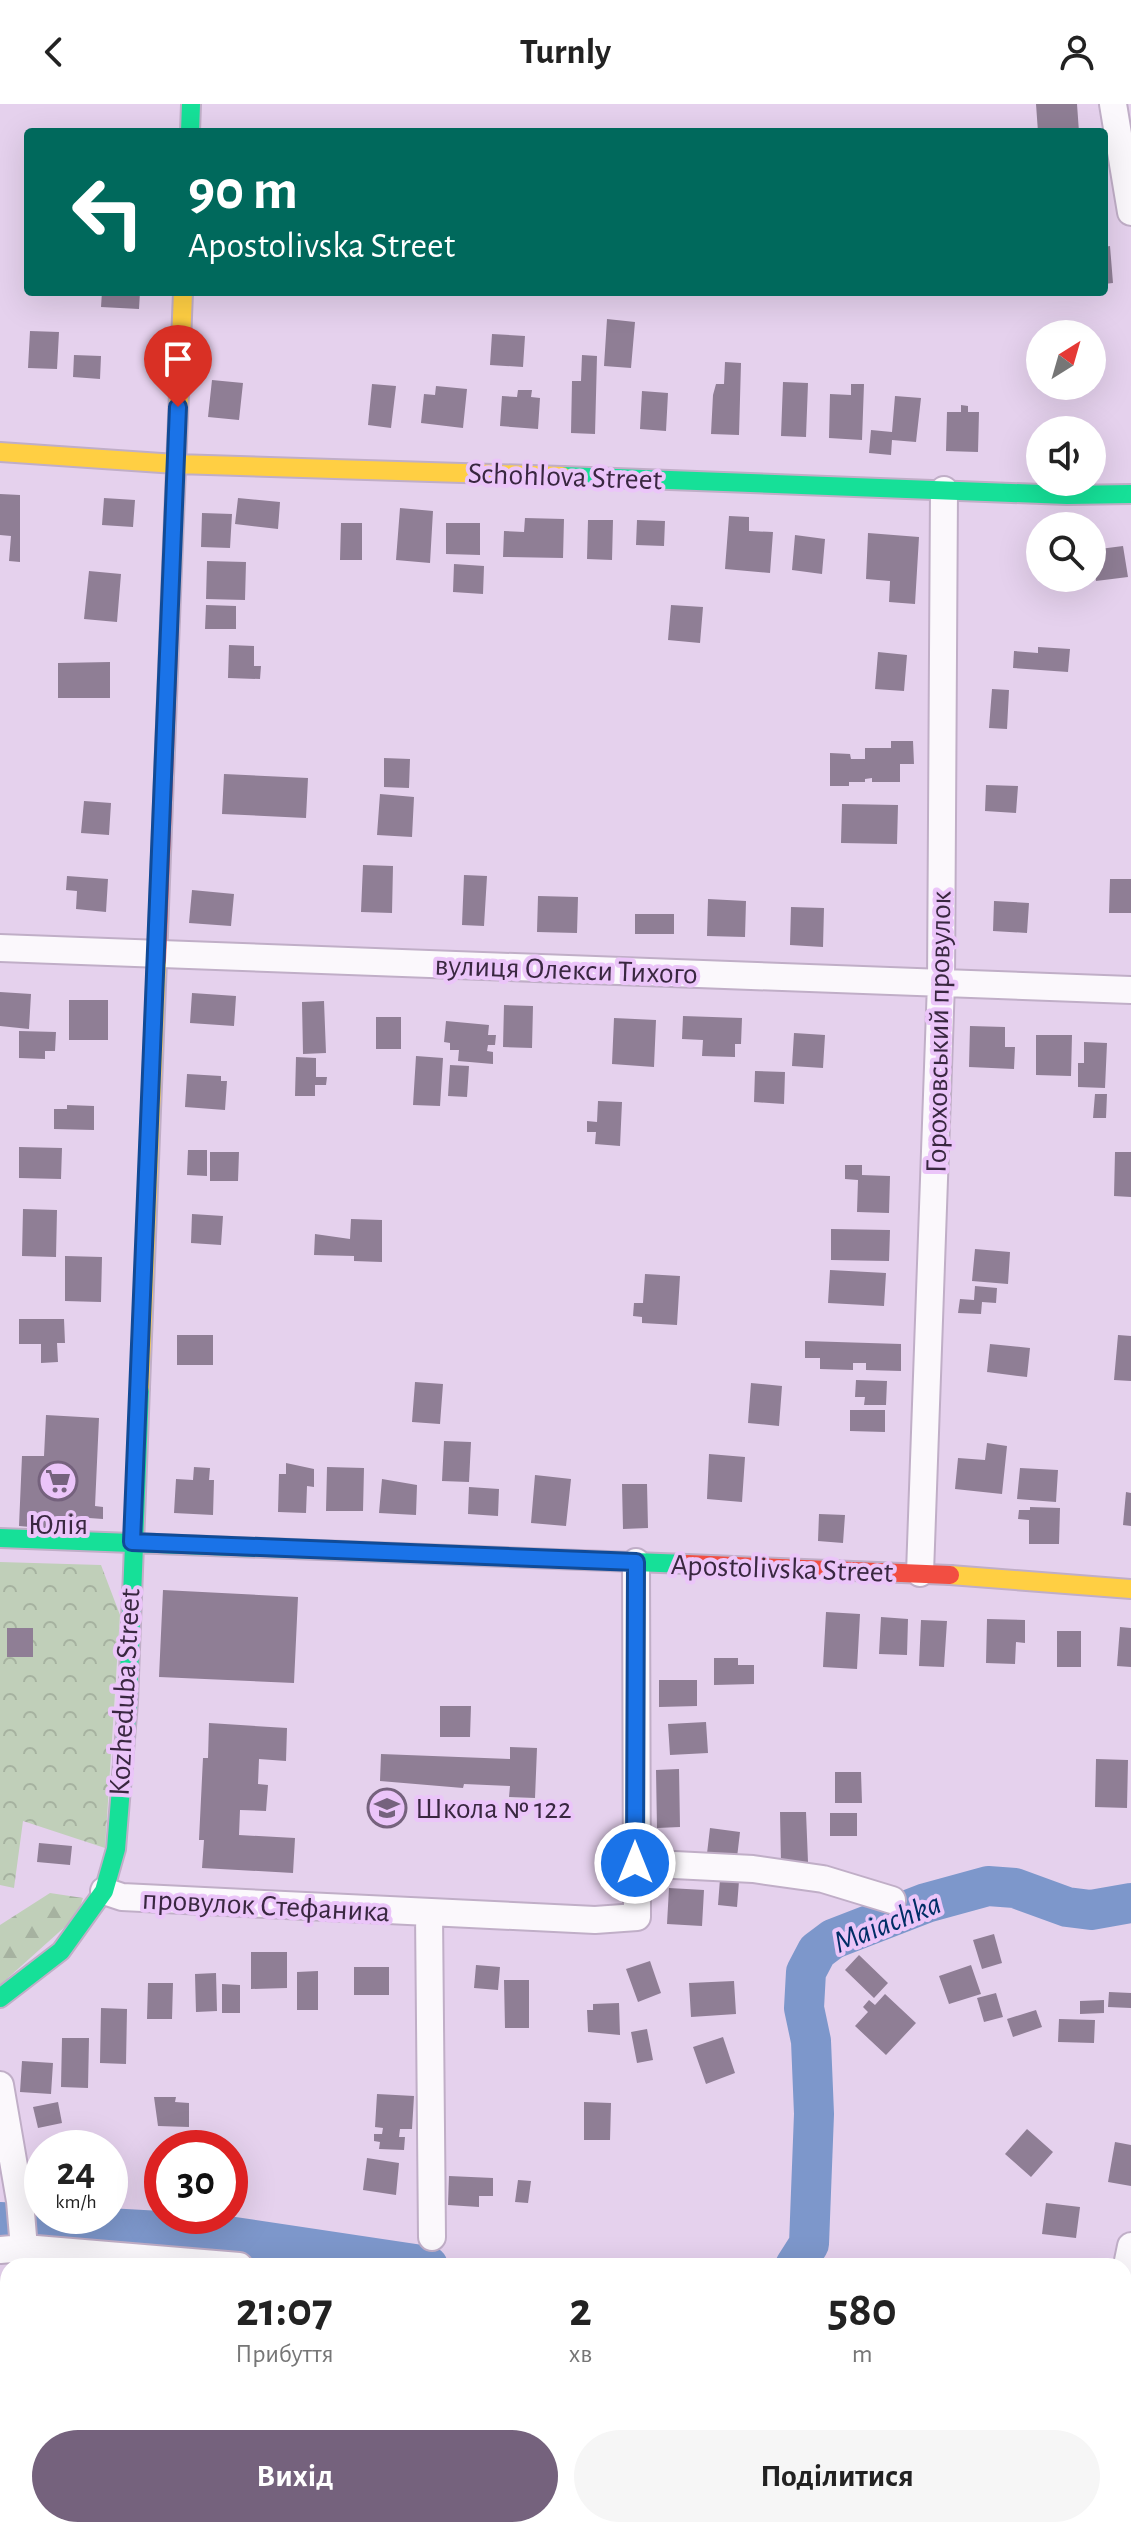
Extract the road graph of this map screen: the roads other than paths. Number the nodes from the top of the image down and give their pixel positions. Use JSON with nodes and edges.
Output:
{"nodes":[{"id":1,"x":191,"y":104,"type":"edge"},
{"id":2,"x":1113,"y":104,"type":"edge"},
{"id":3,"x":190,"y":128,"type":"edge"},
{"id":4,"x":1131,"y":212,"type":"edge"},
{"id":5,"x":183,"y":296,"type":"edge"},
{"id":6,"x":0,"y":452,"type":"edge"},
{"id":7,"x":176,"y":464,"type":"junction"},
{"id":8,"x":944,"y":490,"type":"junction"},
{"id":9,"x":1131,"y":494,"type":"edge"},
{"id":10,"x":0,"y":948,"type":"edge"},
{"id":11,"x":158,"y":954,"type":"junction"},
{"id":12,"x":941,"y":983,"type":"junction"},
{"id":13,"x":1131,"y":990,"type":"edge"},
{"id":14,"x":0,"y":1538,"type":"edge"},
{"id":15,"x":132,"y":1542,"type":"junction"},
{"id":16,"x":636,"y":1562,"type":"junction"},
{"id":17,"x":920,"y":1573,"type":"junction"},
{"id":18,"x":1131,"y":1589,"type":"edge"},
{"id":19,"x":635,"y":1863,"type":"junction"},
{"id":20,"x":104,"y":1891,"type":"junction"},
{"id":21,"x":892,"y":1900,"type":"dead end"},
{"id":22,"x":429,"y":1913,"type":"junction"},
{"id":23,"x":0,"y":1998,"type":"edge"},
{"id":24,"x":0,"y":2085,"type":"edge"},
{"id":25,"x":432,"y":2237,"type":"dead end"},
{"id":26,"x":15,"y":2243,"type":"edge"},
{"id":27,"x":161,"y":2258,"type":"edge"}],
"edges":[{"from":1,"to":3,"type":"street"},
{"from":2,"to":4,"type":"street"},
{"from":5,"to":7,"type":"street","name":"Kozheduba Street"},
{"from":6,"to":7,"type":"street","name":"Schohlova Street"},
{"from":7,"to":8,"type":"street","name":"Schohlova Street"},
{"from":7,"to":11,"type":"street","name":"Kozheduba Street"},
{"from":8,"to":9,"type":"street","name":"Schohlova Street"},
{"from":8,"to":12,"type":"street","name":"Гороховський провулок"},
{"from":10,"to":11,"type":"street","name":"вулиця Олекси Тихого"},
{"from":11,"to":12,"type":"street","name":"вулиця Олекси Тихого"},
{"from":11,"to":15,"type":"street","name":"Kozheduba Street"},
{"from":12,"to":13,"type":"street","name":"вулиця Олекси Тихого"},
{"from":12,"to":17,"type":"street","name":"Гороховський провулок"},
{"from":14,"to":15,"type":"street","name":"Apostolivska Street"},
{"from":15,"to":16,"type":"street","name":"Apostolivska Street"},
{"from":15,"to":20,"type":"street","name":"Kozheduba Street"},
{"from":16,"to":17,"type":"street","name":"Apostolivska Street"},
{"from":16,"to":19,"type":"street","name":"провулок Стефаника"},
{"from":17,"to":18,"type":"street","name":"Apostolivska Street"},
{"from":19,"to":21,"type":"street"},
{"from":19,"to":22,"type":"street","name":"провулок Стефаника"},
{"from":20,"to":22,"type":"street","name":"провулок Стефаника"},
{"from":20,"to":23,"type":"street","name":"Kozheduba Street"},
{"from":22,"to":25,"type":"street","name":"провулок Стефаника"},
{"from":24,"to":26,"type":"street"},
{"from":26,"to":27,"type":"street"}]}
